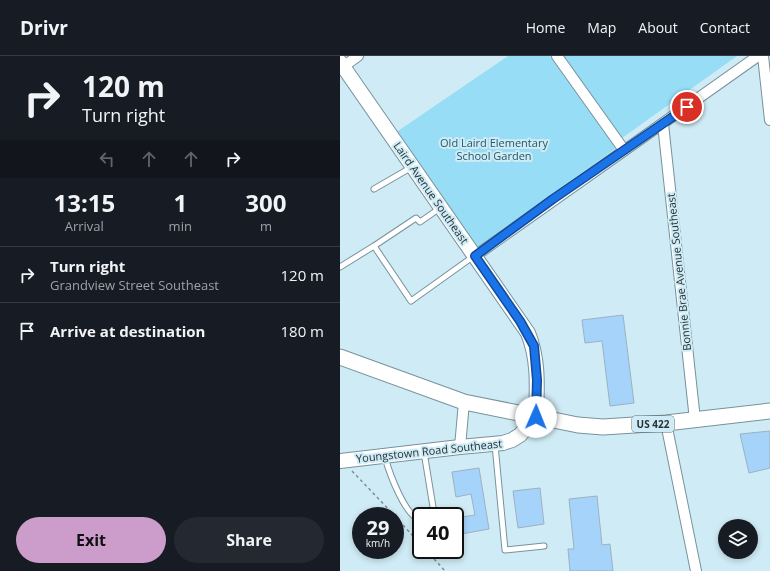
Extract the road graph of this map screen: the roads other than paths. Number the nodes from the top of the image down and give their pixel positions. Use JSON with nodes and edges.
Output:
{"nodes":[{"id":1,"x":358,"y":56,"type":"edge"},
{"id":2,"x":557,"y":56,"type":"edge"},
{"id":3,"x":758,"y":56,"type":"edge"},
{"id":4,"x":763,"y":56,"type":"edge"},
{"id":5,"x":341,"y":66,"type":"edge"},
{"id":6,"x":770,"y":120,"type":"edge"},
{"id":7,"x":663,"y":124,"type":"junction"},
{"id":8,"x":624,"y":150,"type":"junction"},
{"id":9,"x":413,"y":167,"type":"junction"},
{"id":10,"x":374,"y":190,"type":"dead end"},
{"id":11,"x":441,"y":208,"type":"junction"},
{"id":12,"x":374,"y":246,"type":"junction"},
{"id":13,"x":475,"y":256,"type":"junction"},
{"id":14,"x":340,"y":267,"type":"edge"},
{"id":15,"x":340,"y":357,"type":"edge"},
{"id":16,"x":464,"y":402,"type":"junction"},
{"id":17,"x":770,"y":411,"type":"edge"},
{"id":18,"x":536,"y":417,"type":"junction"},
{"id":19,"x":695,"y":420,"type":"junction"},
{"id":20,"x":666,"y":423,"type":"junction"},
{"id":21,"x":495,"y":444,"type":"junction"},
{"id":22,"x":460,"y":447,"type":"junction"},
{"id":23,"x":424,"y":452,"type":"junction"},
{"id":24,"x":385,"y":456,"type":"junction"},
{"id":25,"x":344,"y":464,"type":"edge"},
{"id":26,"x":433,"y":507,"type":"edge"},
{"id":27,"x":412,"y":512,"type":"edge"},
{"id":28,"x":544,"y":546,"type":"dead end"},
{"id":29,"x":696,"y":571,"type":"edge"}],
"edges":[{"from":1,"to":5,"type":"street"},
{"from":2,"to":8,"type":"street"},
{"from":3,"to":7,"type":"street"},
{"from":4,"to":6,"type":"street"},
{"from":5,"to":9,"type":"street","name":"Laird Avenue Southeast"},
{"from":7,"to":8,"type":"street"},
{"from":7,"to":19,"type":"street","name":"Bonnie Brae Avenue Southeast"},
{"from":8,"to":13,"type":"street"},
{"from":9,"to":10,"type":"lane"},
{"from":9,"to":11,"type":"street","name":"Laird Avenue Southeast"},
{"from":11,"to":12,"type":"lane"},
{"from":11,"to":13,"type":"street","name":"Laird Avenue Southeast"},
{"from":12,"to":13,"type":"lane"},
{"from":12,"to":14,"type":"lane"},
{"from":13,"to":18,"type":"street","name":"Laird Avenue Southeast"},
{"from":15,"to":16,"type":"main road","number":"US 422"},
{"from":16,"to":18,"type":"main road","number":"US 422"},
{"from":16,"to":22,"type":"street"},
{"from":17,"to":19,"type":"main road","number":"US 422"},
{"from":18,"to":20,"type":"main road","number":"US 422"},
{"from":18,"to":21,"type":"street","name":"Youngstown Road Southeast"},
{"from":19,"to":20,"type":"main road","number":"US 422"},
{"from":20,"to":29,"type":"street"},
{"from":21,"to":22,"type":"street","name":"Youngstown Road Southeast"},
{"from":21,"to":28,"type":"lane"},
{"from":22,"to":23,"type":"street","name":"Youngstown Road Southeast"},
{"from":23,"to":24,"type":"street","name":"Youngstown Road Southeast"},
{"from":23,"to":26,"type":"lane"},
{"from":24,"to":25,"type":"street","name":"Youngstown Road Southeast"},
{"from":24,"to":27,"type":"lane"}]}
